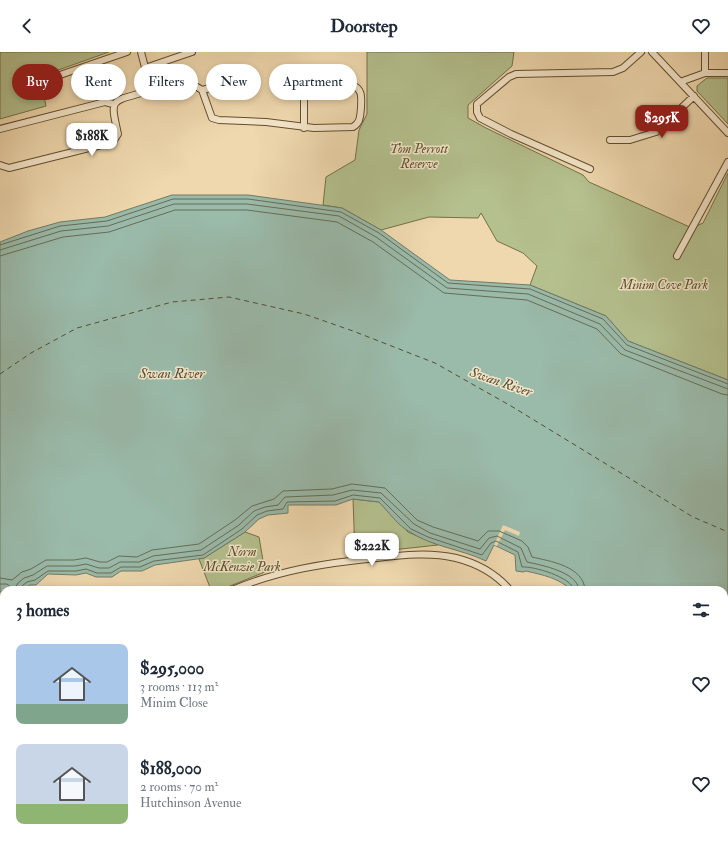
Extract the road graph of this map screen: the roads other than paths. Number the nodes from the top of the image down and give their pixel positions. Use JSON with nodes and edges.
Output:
{"nodes":[{"id":1,"x":127,"y":52,"type":"edge"},
{"id":2,"x":141,"y":52,"type":"edge"},
{"id":3,"x":192,"y":52,"type":"edge"},
{"id":4,"x":641,"y":52,"type":"edge"},
{"id":5,"x":652,"y":52,"type":"edge"},
{"id":6,"x":705,"y":52,"type":"edge"},
{"id":7,"x":144,"y":64,"type":"edge"},
{"id":8,"x":157,"y":64,"type":"edge"},
{"id":9,"x":63,"y":73,"type":"edge"},
{"id":10,"x":705,"y":73,"type":"junction"},
{"id":11,"x":728,"y":73,"type":"edge"},
{"id":12,"x":694,"y":78,"type":"junction"},
{"id":13,"x":680,"y":82,"type":"junction"},
{"id":14,"x":198,"y":88,"type":"edge"},
{"id":15,"x":686,"y":88,"type":"junction"},
{"id":16,"x":206,"y":89,"type":"edge"},
{"id":17,"x":202,"y":90,"type":"junction"},
{"id":18,"x":134,"y":95,"type":"edge"},
{"id":19,"x":694,"y":96,"type":"junction"},
{"id":20,"x":113,"y":104,"type":"junction"},
{"id":21,"x":304,"y":128,"type":"junction"},
{"id":22,"x":0,"y":129,"type":"edge"},
{"id":23,"x":728,"y":134,"type":"edge"},
{"id":24,"x":610,"y":140,"type":"dead end"},
{"id":25,"x":728,"y":162,"type":"edge"},
{"id":26,"x":1,"y":168,"type":"edge"},
{"id":27,"x":590,"y":169,"type":"dead end"},
{"id":28,"x":677,"y":256,"type":"dead end"},
{"id":29,"x":243,"y":586,"type":"edge"},
{"id":30,"x":506,"y":586,"type":"edge"}],
"edges":[{"from":1,"to":9,"type":"street"},
{"from":2,"to":7,"type":"street"},
{"from":3,"to":8,"type":"street"},
{"from":4,"to":27,"type":"street"},
{"from":5,"to":13,"type":"street"},
{"from":6,"to":10,"type":"street"},
{"from":10,"to":11,"type":"street"},
{"from":10,"to":12,"type":"street"},
{"from":12,"to":13,"type":"street"},
{"from":12,"to":15,"type":"street"},
{"from":13,"to":15,"type":"street"},
{"from":14,"to":17,"type":"street"},
{"from":15,"to":19,"type":"street"},
{"from":16,"to":17,"type":"street"},
{"from":17,"to":21,"type":"street"},
{"from":18,"to":20,"type":"street"},
{"from":19,"to":23,"type":"street"},
{"from":19,"to":24,"type":"street"},
{"from":20,"to":22,"type":"street"},
{"from":20,"to":26,"type":"street"},
{"from":21,"to":21,"type":"street"},
{"from":25,"to":28,"type":"street"},
{"from":29,"to":30,"type":"street"}]}
